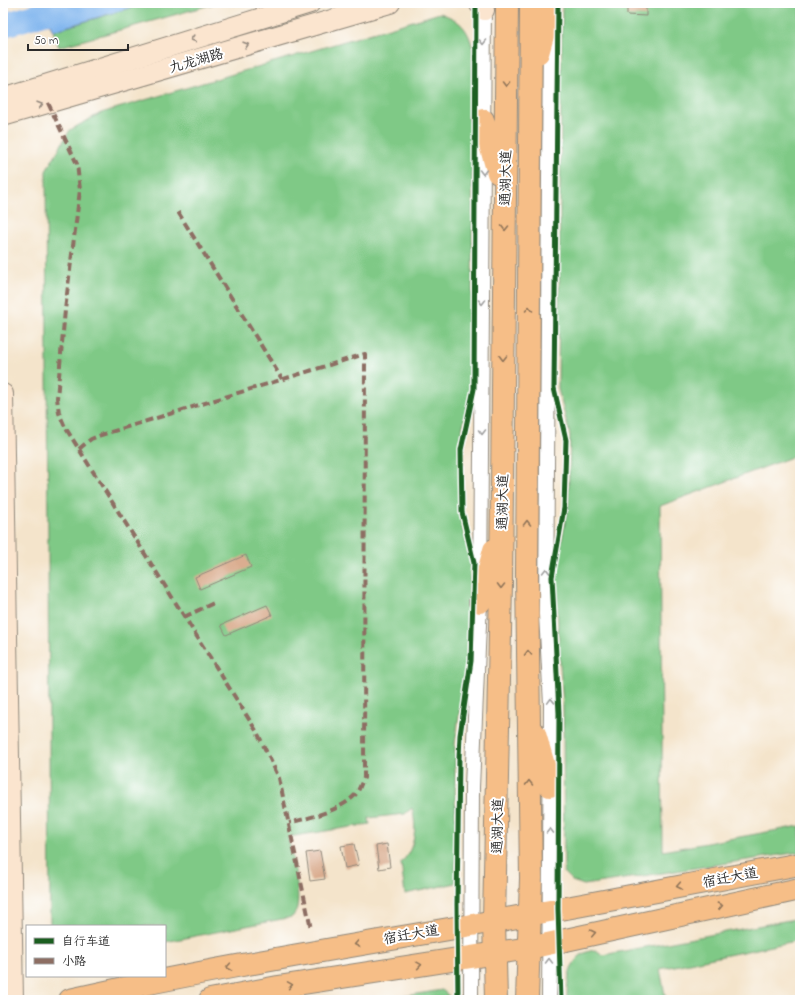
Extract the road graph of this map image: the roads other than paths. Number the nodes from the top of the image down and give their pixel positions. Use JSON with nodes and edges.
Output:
{"nodes":[{"id":1,"x":310,"y":3,"type":"edge"},
{"id":2,"x":390,"y":3,"type":"edge"},
{"id":3,"x":506,"y":3,"type":"edge"},
{"id":4,"x":482,"y":5,"type":"edge"},
{"id":5,"x":544,"y":6,"type":"edge"},
{"id":6,"x":3,"y":98,"type":"edge"},
{"id":7,"x":3,"y":116,"type":"edge"},
{"id":8,"x":483,"y":120,"type":"junction"},
{"id":9,"x":505,"y":199,"type":"junction"},
{"id":10,"x":3,"y":394,"type":"edge"},
{"id":11,"x":502,"y":526,"type":"junction"},
{"id":12,"x":480,"y":602,"type":"junction"},
{"id":13,"x":528,"y":714,"type":"junction"},
{"id":14,"x":550,"y":786,"type":"junction"},
{"id":15,"x":497,"y":802,"type":"junction"},
{"id":16,"x":530,"y":806,"type":"junction"},
{"id":17,"x":7,"y":822,"type":"edge"},
{"id":18,"x":800,"y":864,"type":"edge"},
{"id":19,"x":800,"y":889,"type":"edge"},
{"id":20,"x":540,"y":913,"type":"junction"},
{"id":21,"x":494,"y":921,"type":"junction"},
{"id":22,"x":471,"y":924,"type":"junction"},
{"id":23,"x":539,"y":945,"type":"junction"},
{"id":24,"x":494,"y":954,"type":"junction"},
{"id":25,"x":471,"y":957,"type":"junction"},
{"id":26,"x":13,"y":1000,"type":"edge"},
{"id":27,"x":70,"y":1000,"type":"edge"},
{"id":28,"x":210,"y":1000,"type":"edge"},
{"id":29,"x":471,"y":1000,"type":"edge"},
{"id":30,"x":496,"y":1000,"type":"edge"},
{"id":31,"x":527,"y":1000,"type":"edge"},
{"id":32,"x":549,"y":1000,"type":"edge"}],
"edges":[{"from":1,"to":6,"type":"street","name":"九龙湖路","one_way":true},
{"from":7,"to":2,"type":"street","name":"九龙湖路","one_way":true},
{"from":3,"to":9,"type":"main road","name":"通湖大道","one_way":true},
{"from":4,"to":8,"type":"street","one_way":true},
{"from":13,"to":5,"type":"main road","name":"通湖大道","one_way":true},
{"from":14,"to":5,"type":"street","one_way":true},
{"from":8,"to":9,"type":"main road"},
{"from":8,"to":12,"type":"street","one_way":true},
{"from":9,"to":11,"type":"main road","name":"通湖大道","one_way":true},
{"from":10,"to":17,"type":"street"},
{"from":11,"to":12,"type":"main road"},
{"from":11,"to":15,"type":"main road","name":"通湖大道","one_way":true},
{"from":12,"to":22,"type":"street"},
{"from":13,"to":14,"type":"main road"},
{"from":16,"to":13,"type":"main road","name":"通湖大道","one_way":true},
{"from":20,"to":14,"type":"street","one_way":true},
{"from":15,"to":16,"type":"main road"},
{"from":15,"to":21,"type":"main road","name":"通湖大道"},
{"from":16,"to":20,"type":"main road","name":"通湖大道"},
{"from":17,"to":26,"type":"street"},
{"from":18,"to":20,"type":"main road","name":"宿迁大道","one_way":true},
{"from":23,"to":19,"type":"main road","name":"宿迁大道","one_way":true},
{"from":20,"to":21,"type":"main road","name":"宿迁大道"},
{"from":20,"to":23,"type":"main road","name":"通湖大道"},
{"from":21,"to":22,"type":"main road","name":"宿迁大道"},
{"from":21,"to":24,"type":"main road","name":"通湖大道"},
{"from":22,"to":25,"type":"street"},
{"from":22,"to":27,"type":"main road","name":"宿迁大道","one_way":true},
{"from":23,"to":24,"type":"main road","name":"宿迁大道"},
{"from":23,"to":31,"type":"main road","name":"通湖大道"},
{"from":32,"to":23,"type":"street","one_way":true},
{"from":24,"to":25,"type":"main road","name":"宿迁大道"},
{"from":24,"to":30,"type":"main road","name":"通湖大道"},
{"from":28,"to":25,"type":"main road","name":"宿迁大道","one_way":true},
{"from":25,"to":29,"type":"street"}]}
